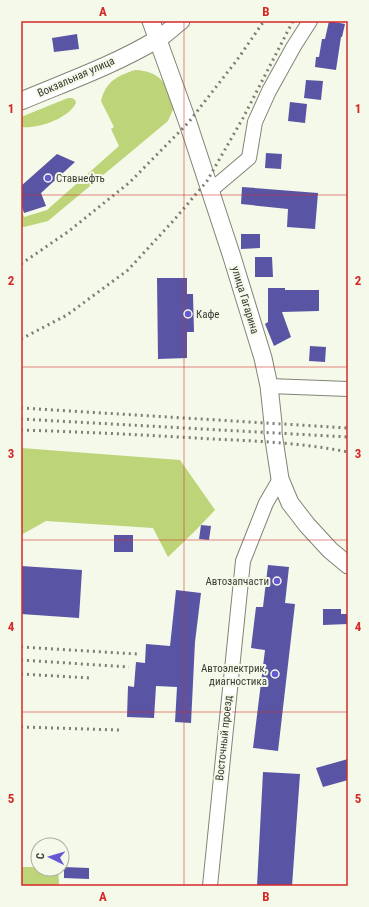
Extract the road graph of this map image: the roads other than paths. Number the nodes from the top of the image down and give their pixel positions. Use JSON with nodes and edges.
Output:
{"nodes":[{"id":1,"x":151,"y":21,"type":"edge"},
{"id":2,"x":181,"y":21,"type":"edge"},
{"id":3,"x":310,"y":21,"type":"edge"},
{"id":4,"x":157,"y":39,"type":"junction"},
{"id":5,"x":21,"y":101,"type":"edge"},
{"id":6,"x":210,"y":191,"type":"junction"},
{"id":7,"x":270,"y":386,"type":"junction"},
{"id":8,"x":348,"y":389,"type":"edge"},
{"id":9,"x":280,"y":479,"type":"junction"},
{"id":10,"x":348,"y":565,"type":"edge"},
{"id":11,"x":210,"y":886,"type":"edge"}],
"edges":[{"from":1,"to":4,"type":"main road","name":"улица Гагарина"},
{"from":2,"to":4,"type":"main road","name":"Вокзальная улица"},
{"from":3,"to":6,"type":"street"},
{"from":4,"to":5,"type":"main road","name":"Вокзальная улица"},
{"from":4,"to":6,"type":"main road","name":"улица Гагарина"},
{"from":6,"to":7,"type":"main road","name":"улица Гагарина"},
{"from":7,"to":8,"type":"street"},
{"from":7,"to":9,"type":"main road","name":"улица Гагарина"},
{"from":9,"to":10,"type":"main road","name":"улица Гагарина"},
{"from":9,"to":11,"type":"street","name":"Восточный проезд"}]}
